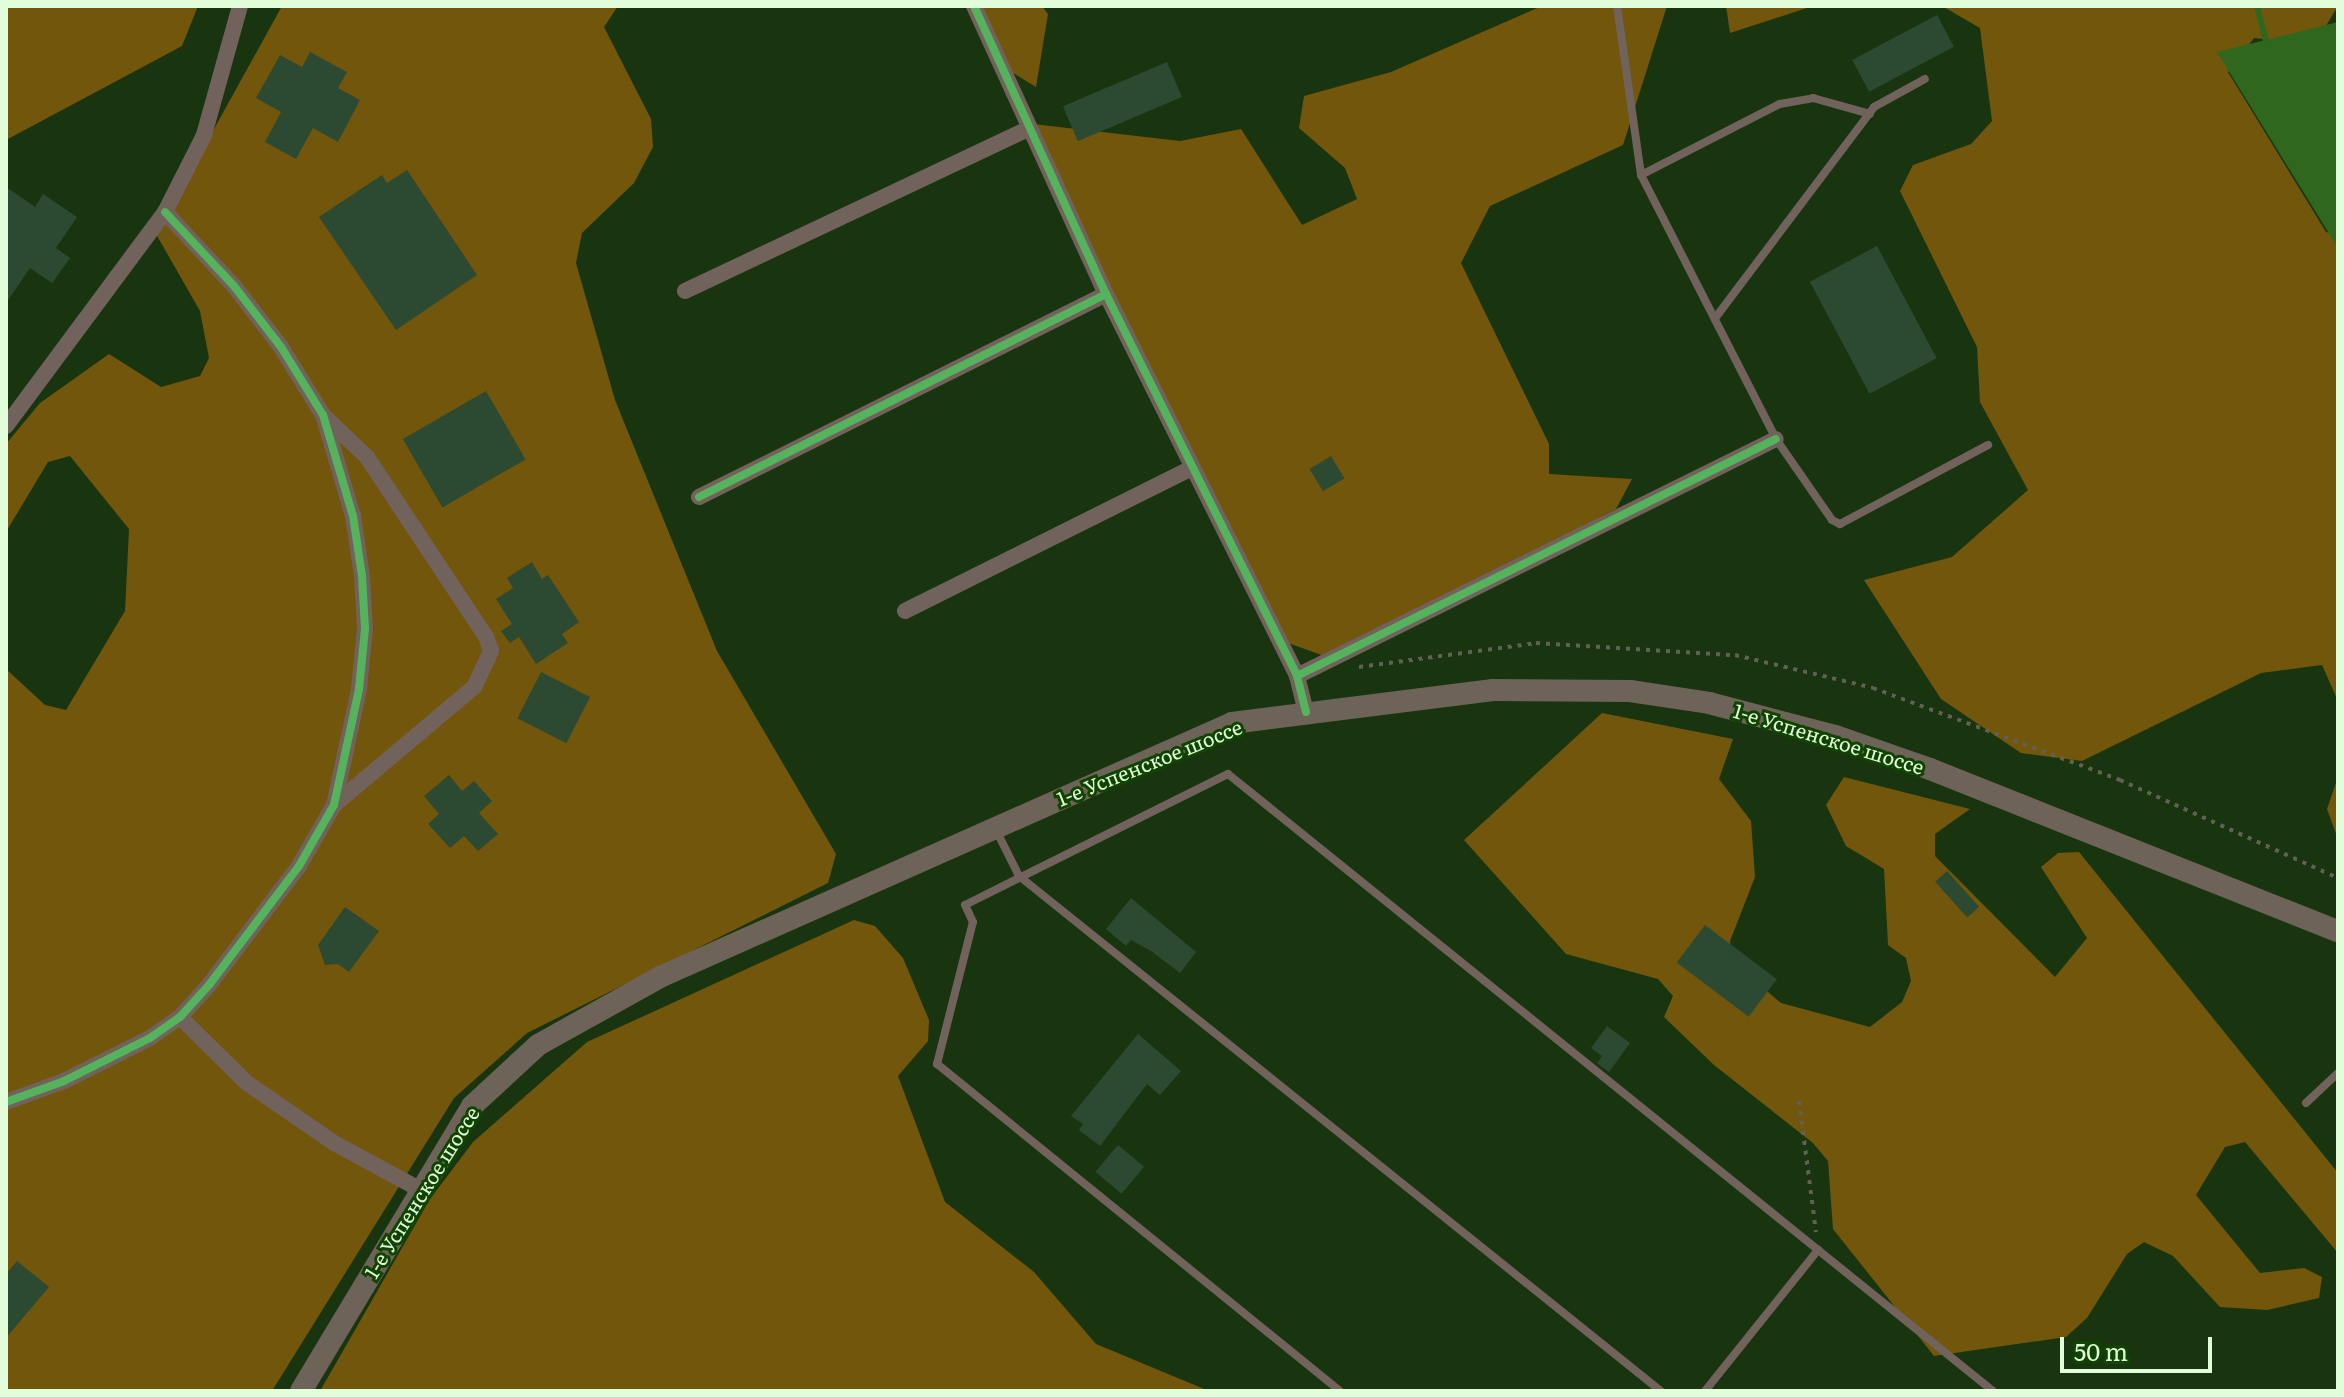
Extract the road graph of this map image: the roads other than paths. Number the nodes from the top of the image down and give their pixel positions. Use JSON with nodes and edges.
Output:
{"nodes":[{"id":1,"x":240,"y":6,"type":"edge"},
{"id":2,"x":974,"y":6,"type":"edge"},
{"id":3,"x":1617,"y":6,"type":"edge"},
{"id":4,"x":1925,"y":79,"type":"dead end"},
{"id":5,"x":1870,"y":114,"type":"junction"},
{"id":6,"x":1027,"y":129,"type":"junction"},
{"id":7,"x":1641,"y":175,"type":"junction"},
{"id":8,"x":165,"y":212,"type":"junction"},
{"id":9,"x":685,"y":291,"type":"dead end"},
{"id":10,"x":1106,"y":294,"type":"junction"},
{"id":11,"x":1716,"y":317,"type":"junction"},
{"id":12,"x":323,"y":415,"type":"junction"},
{"id":13,"x":6,"y":426,"type":"edge"},
{"id":14,"x":1776,"y":439,"type":"junction"},
{"id":15,"x":1988,"y":445,"type":"dead end"},
{"id":16,"x":1192,"y":468,"type":"junction"},
{"id":17,"x":699,"y":497,"type":"dead end"},
{"id":18,"x":905,"y":611,"type":"dead end"},
{"id":19,"x":1297,"y":676,"type":"junction"},
{"id":20,"x":1306,"y":712,"type":"junction"},
{"id":21,"x":334,"y":805,"type":"junction"},
{"id":22,"x":995,"y":828,"type":"junction"},
{"id":23,"x":1019,"y":876,"type":"junction"},
{"id":24,"x":2338,"y":931,"type":"edge"},
{"id":25,"x":180,"y":1017,"type":"junction"},
{"id":26,"x":2338,"y":1073,"type":"edge"},
{"id":27,"x":6,"y":1102,"type":"edge"},
{"id":28,"x":2306,"y":1103,"type":"dead end"},
{"id":29,"x":419,"y":1189,"type":"junction"},
{"id":30,"x":1818,"y":1250,"type":"junction"},
{"id":31,"x":301,"y":1391,"type":"edge"},
{"id":32,"x":1340,"y":1391,"type":"edge"},
{"id":33,"x":1661,"y":1391,"type":"edge"},
{"id":34,"x":1705,"y":1391,"type":"edge"},
{"id":35,"x":1993,"y":1391,"type":"edge"}],
"edges":[{"from":1,"to":8,"type":"street"},
{"from":2,"to":6,"type":"street"},
{"from":3,"to":7,"type":"lane"},
{"from":4,"to":5,"type":"lane"},
{"from":5,"to":7,"type":"lane"},
{"from":5,"to":11,"type":"lane"},
{"from":6,"to":9,"type":"street"},
{"from":6,"to":10,"type":"street"},
{"from":7,"to":11,"type":"lane"},
{"from":8,"to":12,"type":"street"},
{"from":8,"to":13,"type":"street"},
{"from":10,"to":16,"type":"street"},
{"from":10,"to":17,"type":"street"},
{"from":11,"to":14,"type":"lane"},
{"from":12,"to":21,"type":"street"},
{"from":12,"to":21,"type":"street"},
{"from":14,"to":15,"type":"lane"},
{"from":14,"to":19,"type":"street"},
{"from":16,"to":18,"type":"street"},
{"from":16,"to":19,"type":"street"},
{"from":19,"to":20,"type":"street"},
{"from":20,"to":22,"type":"main road","name":"1-е Успенское шоссе"},
{"from":20,"to":24,"type":"main road","name":"1-е Успенское шоссе"},
{"from":21,"to":25,"type":"street"},
{"from":22,"to":23,"type":"lane"},
{"from":22,"to":29,"type":"main road","name":"1-е Успенское шоссе"},
{"from":23,"to":30,"type":"lane"},
{"from":23,"to":32,"type":"lane"},
{"from":23,"to":33,"type":"lane"},
{"from":25,"to":27,"type":"street"},
{"from":25,"to":29,"type":"street"},
{"from":26,"to":28,"type":"lane"},
{"from":29,"to":31,"type":"main road","name":"1-е Успенское шоссе"},
{"from":30,"to":34,"type":"lane"},
{"from":30,"to":35,"type":"lane"}]}
